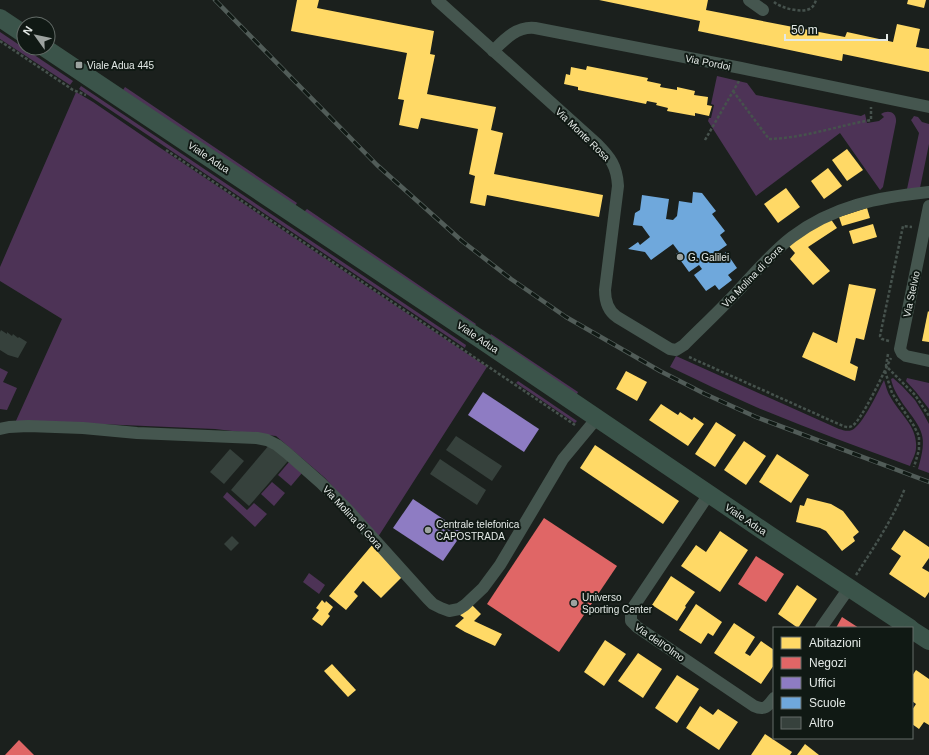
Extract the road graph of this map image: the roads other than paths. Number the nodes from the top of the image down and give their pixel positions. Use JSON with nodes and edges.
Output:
{"nodes":[{"id":1,"x":437,"y":0,"type":"edge"},
{"id":2,"x":749,"y":0,"type":"edge"},
{"id":3,"x":763,"y":10,"type":"dead end"},
{"id":4,"x":0,"y":18,"type":"edge"},
{"id":5,"x":16,"y":29,"type":"edge"},
{"id":6,"x":493,"y":51,"type":"junction"},
{"id":7,"x":56,"y":56,"type":"edge"},
{"id":8,"x":929,"y":107,"type":"edge"},
{"id":9,"x":929,"y":192,"type":"edge"},
{"id":10,"x":929,"y":206,"type":"edge"},
{"id":11,"x":926,"y":237,"type":"edge"},
{"id":12,"x":676,"y":350,"type":"joint"},
{"id":13,"x":929,"y":361,"type":"edge"},
{"id":14,"x":592,"y":424,"type":"junction"},
{"id":15,"x":0,"y":429,"type":"edge"},
{"id":16,"x":709,"y":494,"type":"junction"},
{"id":17,"x":849,"y":588,"type":"junction"},
{"id":18,"x":822,"y":627,"type":"edge"},
{"id":19,"x":908,"y":627,"type":"edge"},
{"id":20,"x":913,"y":630,"type":"edge"},
{"id":21,"x":929,"y":641,"type":"edge"},
{"id":22,"x":773,"y":699,"type":"edge"}],
"edges":[{"from":1,"to":6,"type":"street","name":"Via Monte Rosa"},
{"from":2,"to":3,"type":"street"},
{"from":4,"to":5,"type":"main road"},
{"from":6,"to":8,"type":"street","name":"Via Pordoi"},
{"from":6,"to":12,"type":"street","name":"Via Monte Rosa"},
{"from":7,"to":14,"type":"main road","name":"Viale Adua"},
{"from":9,"to":12,"type":"street","name":"Via Molina di Gora"},
{"from":10,"to":11,"type":"street","name":"Via Stelvio"},
{"from":11,"to":13,"type":"street","name":"Via Stelvio"},
{"from":14,"to":15,"type":"street","name":"Via Molina di Gora"},
{"from":14,"to":16,"type":"main road","name":"Viale Adua"},
{"from":16,"to":17,"type":"main road","name":"Viale Adua"},
{"from":16,"to":22,"type":"street","name":"Via dell'Olmo"},
{"from":17,"to":18,"type":"street"},
{"from":17,"to":19,"type":"main road","name":"Viale Adua"},
{"from":20,"to":21,"type":"main road","name":"Viale Adua"}]}
